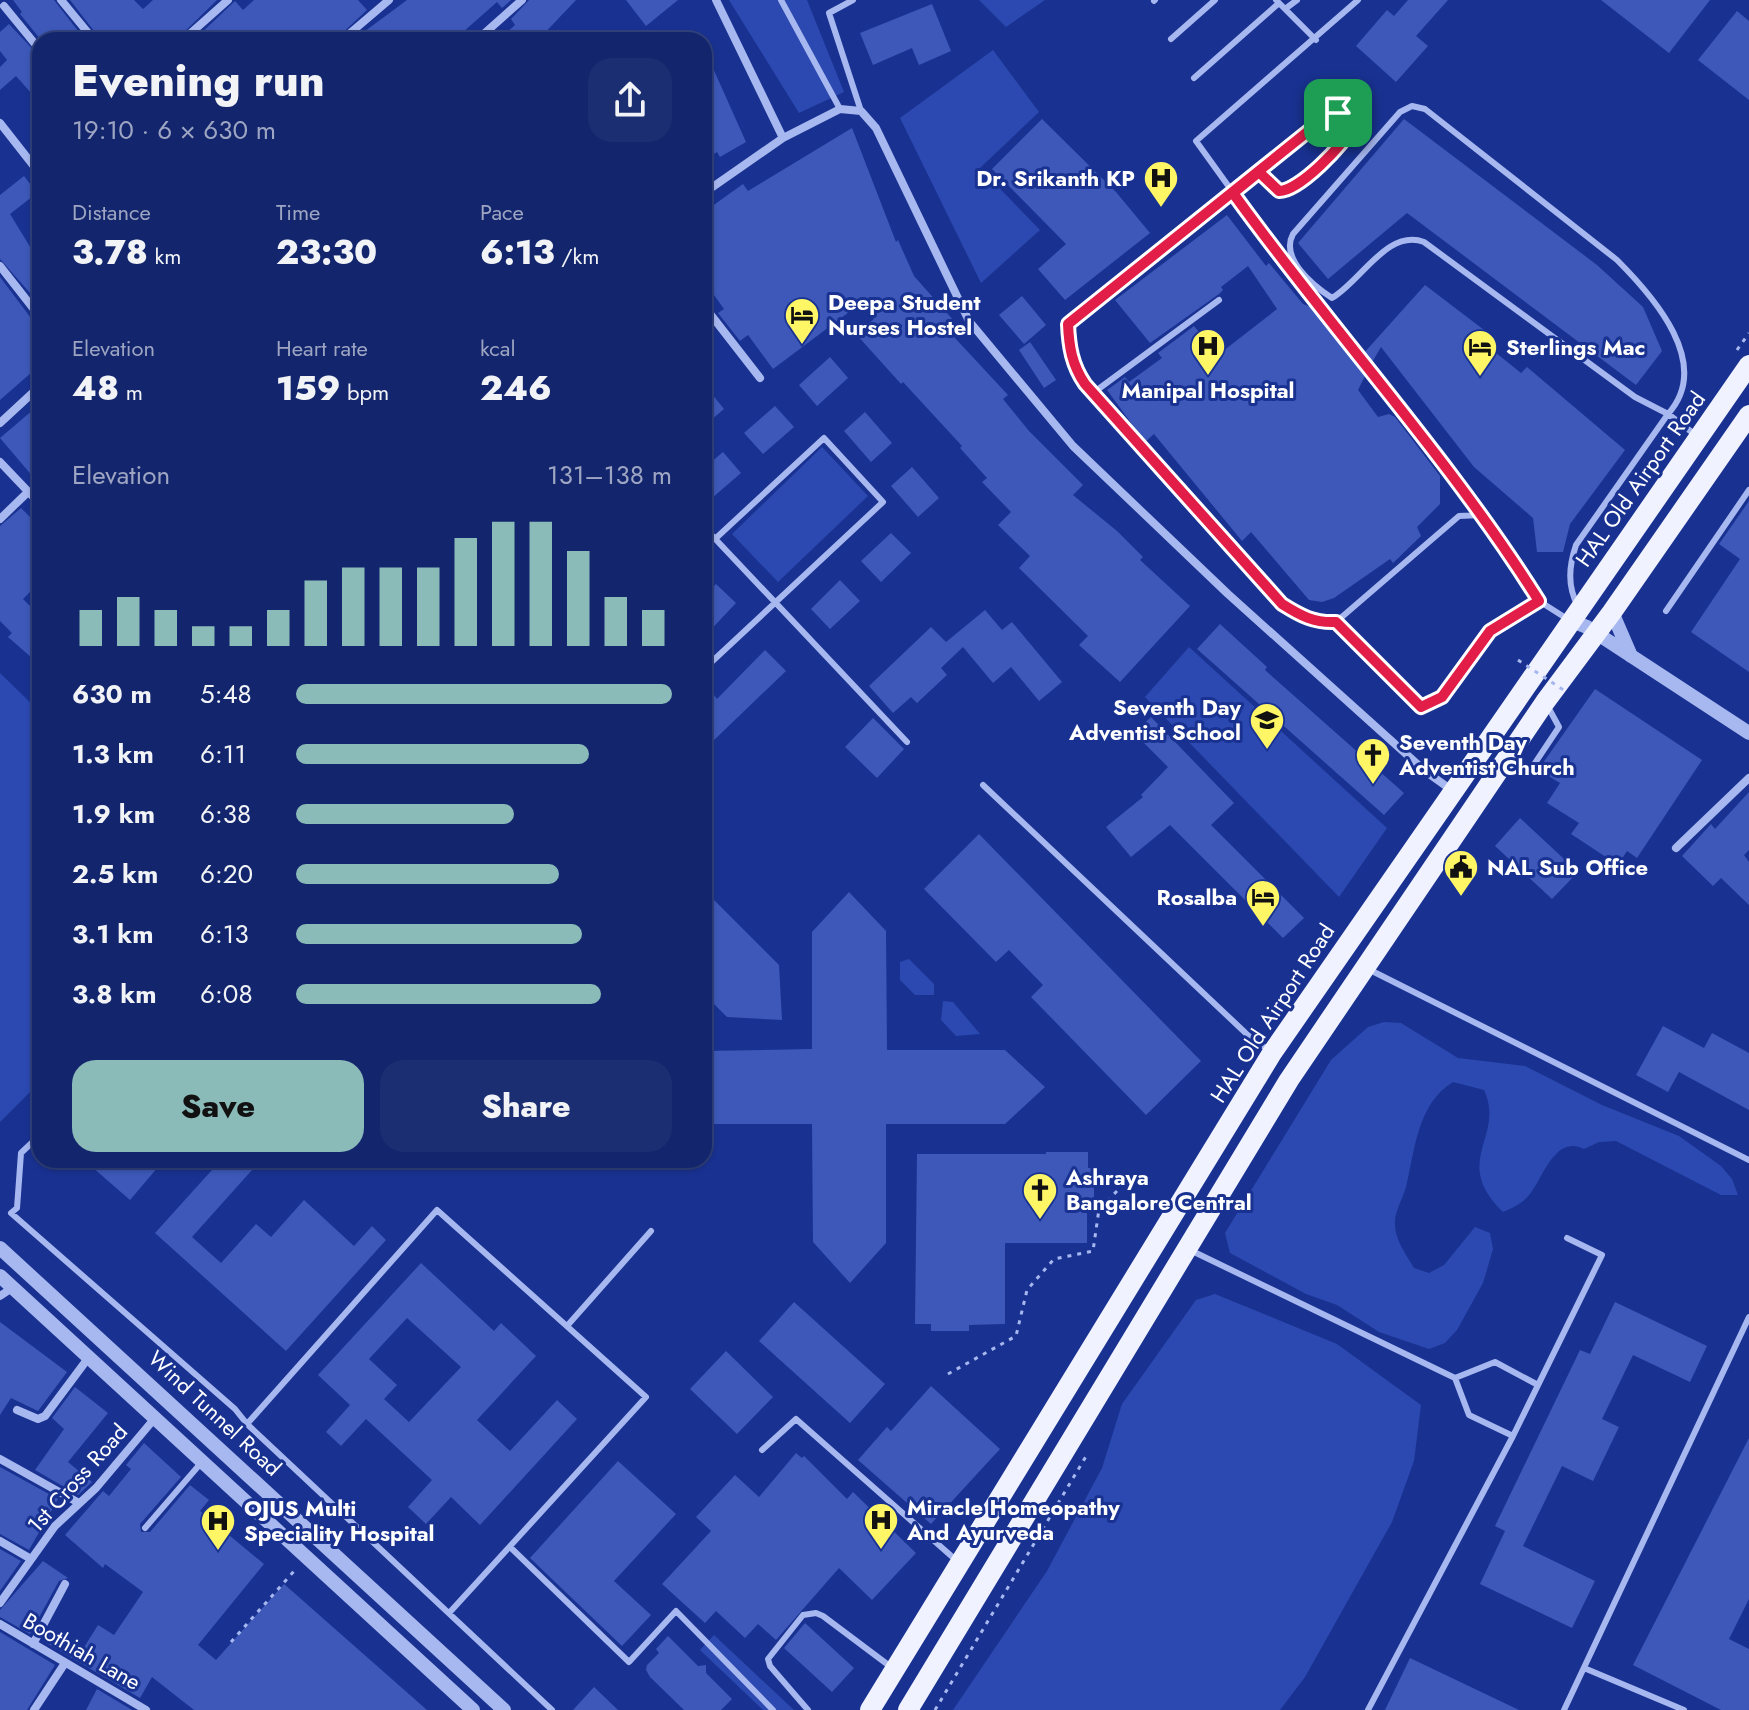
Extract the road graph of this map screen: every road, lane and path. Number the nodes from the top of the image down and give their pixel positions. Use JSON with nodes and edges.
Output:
{"nodes":[{"id":1,"x":61,"y":0,"type":"edge"},
{"id":2,"x":228,"y":0,"type":"edge"},
{"id":3,"x":389,"y":0,"type":"edge"},
{"id":4,"x":522,"y":0,"type":"edge"},
{"id":5,"x":716,"y":0,"type":"edge"},
{"id":6,"x":781,"y":0,"type":"edge"},
{"id":7,"x":853,"y":0,"type":"edge"},
{"id":8,"x":1215,"y":0,"type":"edge"},
{"id":9,"x":1297,"y":0,"type":"edge"},
{"id":10,"x":1358,"y":0,"type":"edge"},
{"id":11,"x":1277,"y":2,"type":"edge"},
{"id":12,"x":4,"y":6,"type":"dead end"},
{"id":13,"x":1285,"y":9,"type":"junction"},
{"id":14,"x":87,"y":32,"type":"edge"},
{"id":15,"x":192,"y":32,"type":"edge"},
{"id":16,"x":351,"y":32,"type":"edge"},
{"id":17,"x":486,"y":32,"type":"edge"},
{"id":18,"x":1171,"y":39,"type":"dead end"},
{"id":19,"x":32,"y":40,"type":"edge"},
{"id":20,"x":1316,"y":40,"type":"junction"},
{"id":21,"x":1194,"y":78,"type":"dead end"},
{"id":22,"x":840,"y":109,"type":"junction"},
{"id":23,"x":861,"y":111,"type":"junction"},
{"id":24,"x":0,"y":123,"type":"edge"},
{"id":25,"x":783,"y":138,"type":"junction"},
{"id":26,"x":32,"y":164,"type":"edge"},
{"id":27,"x":1259,"y":172,"type":"junction"},
{"id":28,"x":712,"y":187,"type":"edge"},
{"id":29,"x":1233,"y":193,"type":"junction"},
{"id":30,"x":0,"y":266,"type":"edge"},
{"id":31,"x":1219,"y":300,"type":"dead end"},
{"id":32,"x":32,"y":307,"type":"edge"},
{"id":33,"x":712,"y":316,"type":"edge"},
{"id":34,"x":1749,"y":365,"type":"edge"},
{"id":35,"x":760,"y":378,"type":"dead end"},
{"id":36,"x":32,"y":393,"type":"edge"},
{"id":37,"x":1093,"y":393,"type":"junction"},
{"id":38,"x":1668,"y":414,"type":"junction"},
{"id":39,"x":1749,"y":415,"type":"edge"},
{"id":40,"x":0,"y":423,"type":"edge"},
{"id":41,"x":1698,"y":437,"type":"junction"},
{"id":42,"x":0,"y":462,"type":"edge"},
{"id":43,"x":1749,"y":490,"type":"edge"},
{"id":44,"x":28,"y":492,"type":"junction"},
{"id":45,"x":32,"y":496,"type":"edge"},
{"id":46,"x":1481,"y":515,"type":"junction"},
{"id":47,"x":0,"y":519,"type":"edge"},
{"id":48,"x":712,"y":536,"type":"edge"},
{"id":49,"x":715,"y":539,"type":"junction"},
{"id":50,"x":1539,"y":601,"type":"junction"},
{"id":51,"x":775,"y":602,"type":"junction"},
{"id":52,"x":1666,"y":611,"type":"dead end"},
{"id":53,"x":1612,"y":612,"type":"junction"},
{"id":54,"x":1576,"y":615,"type":"junction"},
{"id":55,"x":1336,"y":622,"type":"junction"},
{"id":56,"x":1596,"y":633,"type":"junction"},
{"id":57,"x":1631,"y":656,"type":"junction"},
{"id":58,"x":1518,"y":660,"type":"dead end"},
{"id":59,"x":712,"y":661,"type":"edge"},
{"id":60,"x":1568,"y":693,"type":"dead end"},
{"id":61,"x":1749,"y":733,"type":"edge"},
{"id":62,"x":907,"y":742,"type":"dead end"},
{"id":63,"x":1749,"y":778,"type":"edge"},
{"id":64,"x":983,"y":785,"type":"dead end"},
{"id":65,"x":1454,"y":791,"type":"junction"},
{"id":66,"x":1676,"y":848,"type":"dead end"},
{"id":67,"x":1363,"y":967,"type":"junction"},
{"id":68,"x":1272,"y":1053,"type":"junction"},
{"id":69,"x":32,"y":1143,"type":"edge"},
{"id":70,"x":1749,"y":1160,"type":"edge"},
{"id":71,"x":1130,"y":1178,"type":"dead end"},
{"id":72,"x":651,"y":1231,"type":"dead end"},
{"id":73,"x":1567,"y":1238,"type":"dead end"},
{"id":74,"x":0,"y":1248,"type":"edge"},
{"id":75,"x":1188,"y":1249,"type":"junction"},
{"id":76,"x":0,"y":1276,"type":"edge"},
{"id":77,"x":6,"y":1292,"type":"edge"},
{"id":78,"x":1749,"y":1317,"type":"edge"},
{"id":79,"x":567,"y":1326,"type":"junction"},
{"id":80,"x":89,"y":1357,"type":"junction"},
{"id":81,"x":948,"y":1374,"type":"dead end"},
{"id":82,"x":1455,"y":1378,"type":"junction"},
{"id":83,"x":1538,"y":1385,"type":"junction"},
{"id":84,"x":17,"y":1410,"type":"dead end"},
{"id":85,"x":155,"y":1418,"type":"junction"},
{"id":86,"x":247,"y":1424,"type":"junction"},
{"id":87,"x":1513,"y":1436,"type":"junction"},
{"id":88,"x":1092,"y":1445,"type":"dead end"},
{"id":89,"x":762,"y":1450,"type":"dead end"},
{"id":90,"x":0,"y":1459,"type":"edge"},
{"id":91,"x":201,"y":1463,"type":"junction"},
{"id":92,"x":79,"y":1503,"type":"junction"},
{"id":93,"x":145,"y":1528,"type":"dead end"},
{"id":94,"x":0,"y":1541,"type":"edge"},
{"id":95,"x":510,"y":1547,"type":"junction"},
{"id":96,"x":306,"y":1558,"type":"junction"},
{"id":97,"x":31,"y":1559,"type":"junction"},
{"id":98,"x":960,"y":1563,"type":"junction"},
{"id":99,"x":65,"y":1584,"type":"dead end"},
{"id":100,"x":0,"y":1603,"type":"edge"},
{"id":101,"x":450,"y":1612,"type":"junction"},
{"id":102,"x":0,"y":1624,"type":"edge"},
{"id":103,"x":231,"y":1642,"type":"dead end"},
{"id":104,"x":33,"y":1644,"type":"junction"},
{"id":105,"x":65,"y":1663,"type":"junction"},
{"id":106,"x":1584,"y":1668,"type":"junction"},
{"id":107,"x":895,"y":1669,"type":"junction"},
{"id":108,"x":34,"y":1710,"type":"edge"},
{"id":109,"x":146,"y":1710,"type":"edge"},
{"id":110,"x":473,"y":1710,"type":"edge"},
{"id":111,"x":504,"y":1710,"type":"edge"},
{"id":112,"x":552,"y":1710,"type":"edge"},
{"id":113,"x":773,"y":1710,"type":"edge"},
{"id":114,"x":808,"y":1710,"type":"edge"},
{"id":115,"x":870,"y":1710,"type":"edge"},
{"id":116,"x":908,"y":1710,"type":"edge"},
{"id":117,"x":935,"y":1710,"type":"edge"},
{"id":118,"x":1368,"y":1710,"type":"edge"},
{"id":119,"x":1564,"y":1710,"type":"edge"},
{"id":120,"x":1684,"y":1710,"type":"edge"}],
"edges":[{"from":1,"to":14,"type":"street"},
{"from":2,"to":15,"type":"street"},
{"from":3,"to":16,"type":"street"},
{"from":4,"to":17,"type":"street"},
{"from":5,"to":25,"type":"street"},
{"from":6,"to":22,"type":"lane"},
{"from":7,"to":23,"type":"lane"},
{"from":8,"to":18,"type":"lane"},
{"from":9,"to":13,"type":"lane"},
{"from":10,"to":20,"type":"lane"},
{"from":11,"to":13,"type":"lane"},
{"from":11,"to":21,"type":"lane"},
{"from":12,"to":19,"type":"street"},
{"from":13,"to":20,"type":"lane"},
{"from":20,"to":29,"type":"lane"},
{"from":22,"to":23,"type":"street"},
{"from":22,"to":25,"type":"street"},
{"from":23,"to":65,"type":"street"},
{"from":24,"to":26,"type":"street"},
{"from":25,"to":28,"type":"street"},
{"from":27,"to":27,"type":"lane"},
{"from":27,"to":29,"type":"lane"},
{"from":29,"to":37,"type":"lane"},
{"from":29,"to":46,"type":"lane"},
{"from":30,"to":32,"type":"street"},
{"from":31,"to":37,"type":"lane"},
{"from":33,"to":35,"type":"street"},
{"from":34,"to":41,"type":"main road","name":"HAL Old Airport Road"},
{"from":36,"to":40,"type":"street"},
{"from":37,"to":55,"type":"lane"},
{"from":38,"to":38,"type":"lane"},
{"from":38,"to":41,"type":"lane"},
{"from":38,"to":54,"type":"lane"},
{"from":39,"to":53,"type":"main road"},
{"from":41,"to":54,"type":"main road","name":"HAL Old Airport Road"},
{"from":42,"to":44,"type":"street"},
{"from":43,"to":52,"type":"lane"},
{"from":44,"to":45,"type":"street"},
{"from":44,"to":47,"type":"street"},
{"from":46,"to":50,"type":"lane"},
{"from":46,"to":55,"type":"lane"},
{"from":48,"to":49,"type":"lane"},
{"from":49,"to":51,"type":"lane"},
{"from":49,"to":51,"type":"lane"},
{"from":50,"to":54,"type":"lane"},
{"from":50,"to":55,"type":"lane"},
{"from":51,"to":59,"type":"lane"},
{"from":51,"to":62,"type":"lane"},
{"from":53,"to":56,"type":"main road"},
{"from":53,"to":57,"type":"street"},
{"from":54,"to":56,"type":"street"},
{"from":54,"to":65,"type":"main road","name":"HAL Old Airport Road"},
{"from":56,"to":57,"type":"street"},
{"from":56,"to":67,"type":"main road"},
{"from":57,"to":61,"type":"street"},
{"from":58,"to":60,"type":"path","bridge":true},
{"from":63,"to":66,"type":"street"},
{"from":64,"to":68,"type":"lane"},
{"from":65,"to":68,"type":"main road","name":"HAL Old Airport Road"},
{"from":67,"to":70,"type":"lane"},
{"from":67,"to":75,"type":"main road"},
{"from":68,"to":98,"type":"main road","name":"HAL Old Airport Road"},
{"from":69,"to":86,"type":"lane"},
{"from":71,"to":81,"type":"path"},
{"from":72,"to":79,"type":"lane"},
{"from":73,"to":83,"type":"lane"},
{"from":74,"to":111,"type":"street","name":"Wind Tunnel Road"},
{"from":75,"to":82,"type":"lane"},
{"from":75,"to":116,"type":"main road"},
{"from":76,"to":77,"type":"street","name":"Wind Tunnel Road"},
{"from":77,"to":80,"type":"street","name":"Wind Tunnel Road"},
{"from":78,"to":106,"type":"lane"},
{"from":79,"to":86,"type":"lane"},
{"from":79,"to":95,"type":"lane"},
{"from":80,"to":84,"type":"street"},
{"from":80,"to":85,"type":"street","name":"Wind Tunnel Road"},
{"from":82,"to":83,"type":"lane"},
{"from":82,"to":87,"type":"lane"},
{"from":83,"to":87,"type":"lane"},
{"from":85,"to":91,"type":"street","name":"Wind Tunnel Road"},
{"from":85,"to":92,"type":"street","name":"1st Cross Road"},
{"from":86,"to":101,"type":"lane"},
{"from":87,"to":118,"type":"lane"},
{"from":88,"to":117,"type":"path"},
{"from":89,"to":98,"type":"lane"},
{"from":90,"to":92,"type":"street"},
{"from":91,"to":93,"type":"lane"},
{"from":91,"to":96,"type":"street","name":"Wind Tunnel Road"},
{"from":92,"to":97,"type":"street","name":"1st Cross Road"},
{"from":94,"to":97,"type":"street"},
{"from":95,"to":101,"type":"lane"},
{"from":95,"to":113,"type":"lane"},
{"from":96,"to":103,"type":"path"},
{"from":96,"to":110,"type":"street","name":"Wind Tunnel Road"},
{"from":97,"to":100,"type":"street","name":"1st Cross Road"},
{"from":98,"to":107,"type":"main road","name":"HAL Old Airport Road"},
{"from":99,"to":104,"type":"street"},
{"from":101,"to":112,"type":"lane"},
{"from":102,"to":104,"type":"street","name":"Boothiah Lane"},
{"from":104,"to":105,"type":"street","name":"Boothiah Lane"},
{"from":105,"to":108,"type":"street"},
{"from":105,"to":109,"type":"street","name":"Boothiah Lane"},
{"from":106,"to":119,"type":"lane"},
{"from":106,"to":120,"type":"lane"},
{"from":107,"to":114,"type":"lane"},
{"from":107,"to":115,"type":"main road","name":"HAL Old Airport Road"}]}
